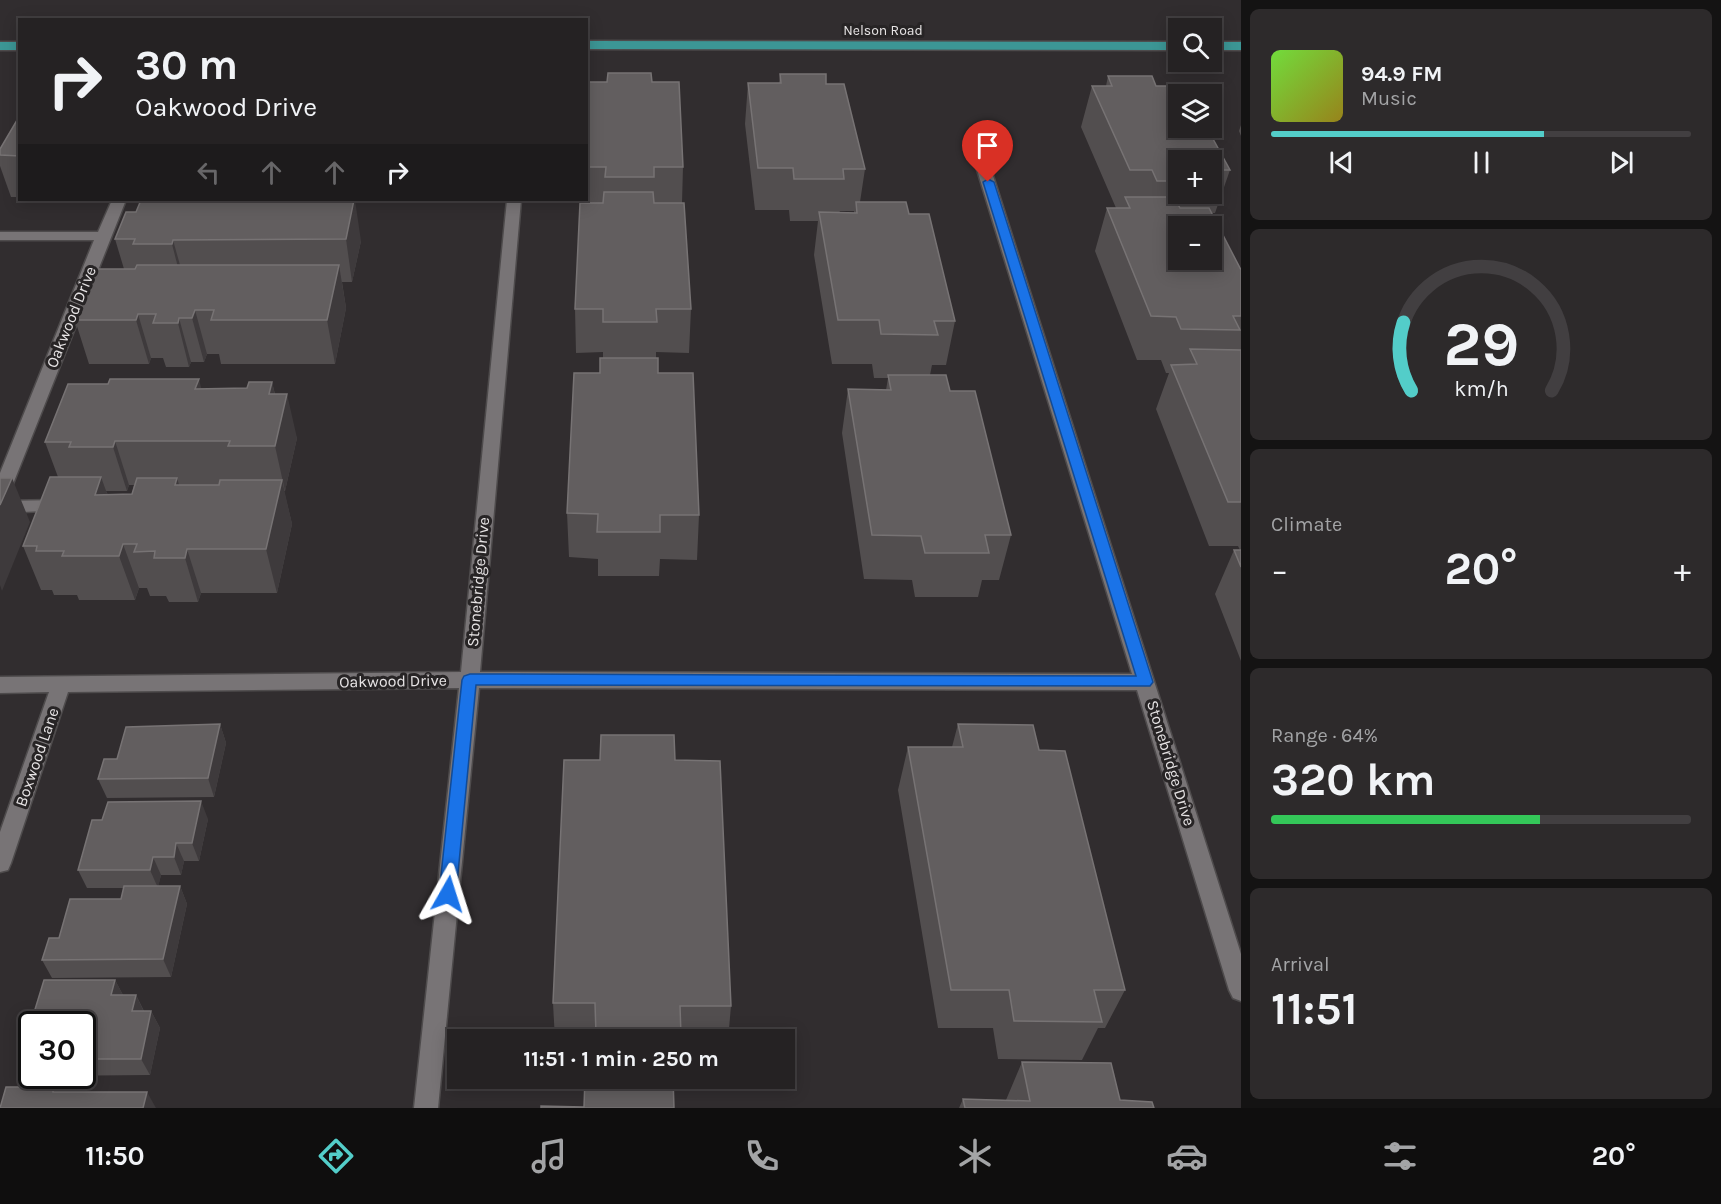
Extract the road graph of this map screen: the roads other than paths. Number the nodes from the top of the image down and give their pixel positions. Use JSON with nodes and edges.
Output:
{"nodes":[{"id":1,"x":588,"y":45,"type":"edge"},
{"id":2,"x":0,"y":46,"type":"edge"},
{"id":3,"x":18,"y":46,"type":"edge"},
{"id":4,"x":1168,"y":46,"type":"edge"},
{"id":5,"x":1222,"y":46,"type":"edge"},
{"id":6,"x":1241,"y":46,"type":"edge"},
{"id":7,"x":981,"y":160,"type":"dead end"},
{"id":8,"x":119,"y":201,"type":"edge"},
{"id":9,"x":514,"y":201,"type":"edge"},
{"id":10,"x":0,"y":236,"type":"edge"},
{"id":11,"x":103,"y":236,"type":"junction"},
{"id":12,"x":0,"y":494,"type":"edge"},
{"id":13,"x":83,"y":506,"type":"edge"},
{"id":14,"x":0,"y":507,"type":"edge"},
{"id":15,"x":470,"y":680,"type":"junction"},
{"id":16,"x":1145,"y":682,"type":"junction"},
{"id":17,"x":0,"y":685,"type":"edge"},
{"id":18,"x":62,"y":685,"type":"junction"},
{"id":19,"x":0,"y":863,"type":"edge"},
{"id":20,"x":1241,"y":990,"type":"edge"},
{"id":21,"x":426,"y":1108,"type":"edge"}],
"edges":[{"from":1,"to":4,"type":"main road","name":"Nelson Road"},
{"from":2,"to":3,"type":"main road"},
{"from":5,"to":6,"type":"main road"},
{"from":7,"to":16,"type":"street","name":"Stonebridge Drive"},
{"from":8,"to":11,"type":"street","name":"Oakwood Drive"},
{"from":9,"to":15,"type":"street","name":"Stonebridge Drive"},
{"from":10,"to":11,"type":"street"},
{"from":11,"to":12,"type":"street","name":"Oakwood Drive"},
{"from":13,"to":14,"type":"street"},
{"from":15,"to":16,"type":"street","name":"Oakwood Drive"},
{"from":15,"to":18,"type":"street","name":"Oakwood Drive"},
{"from":15,"to":21,"type":"street","name":"Stonebridge Drive"},
{"from":16,"to":20,"type":"street","name":"Stonebridge Drive"},
{"from":17,"to":18,"type":"street","name":"Oakwood Drive"},
{"from":18,"to":19,"type":"street","name":"Boxwood Lane"}]}
